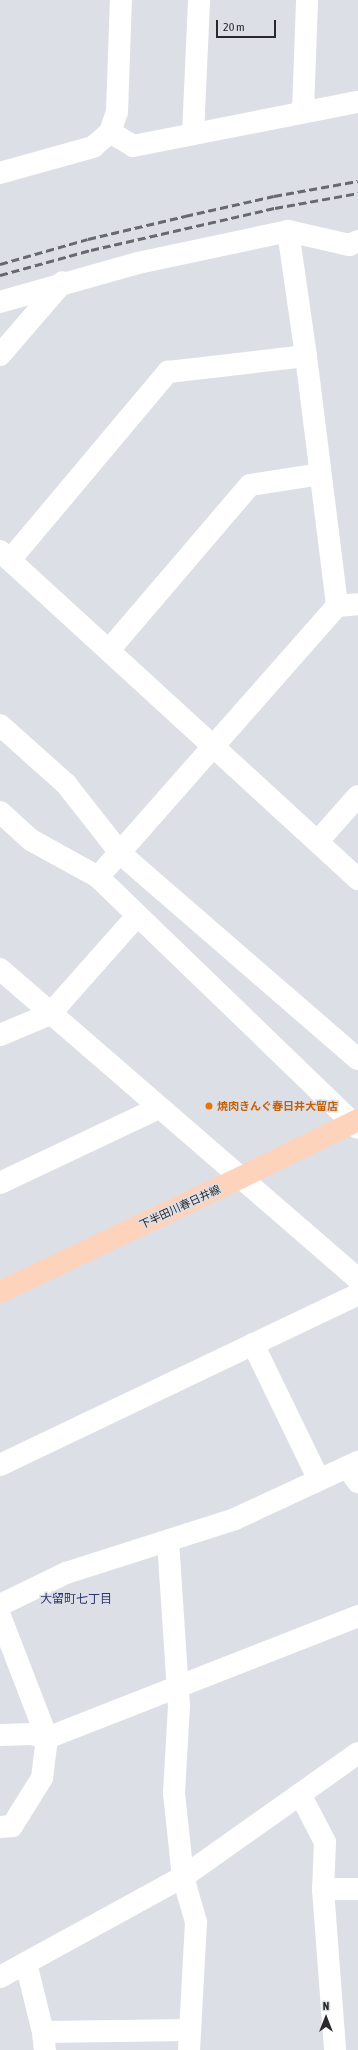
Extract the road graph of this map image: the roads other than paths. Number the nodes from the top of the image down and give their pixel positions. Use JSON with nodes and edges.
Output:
{"nodes":[{"id":1,"x":121,"y":0,"type":"edge"},
{"id":2,"x":199,"y":0,"type":"edge"},
{"id":3,"x":306,"y":0,"type":"edge"},
{"id":4,"x":358,"y":102,"type":"edge"},
{"id":5,"x":303,"y":111,"type":"junction"},
{"id":6,"x":110,"y":132,"type":"junction"},
{"id":7,"x":193,"y":134,"type":"junction"},
{"id":8,"x":0,"y":173,"type":"edge"},
{"id":9,"x":288,"y":231,"type":"junction"},
{"id":10,"x":358,"y":241,"type":"edge"},
{"id":11,"x":64,"y":282,"type":"junction"},
{"id":12,"x":0,"y":302,"type":"edge"},
{"id":13,"x":0,"y":355,"type":"edge"},
{"id":14,"x":306,"y":356,"type":"junction"},
{"id":15,"x":320,"y":474,"type":"junction"},
{"id":16,"x":5,"y":555,"type":"edge"},
{"id":17,"x":348,"y":605,"type":"edge"},
{"id":18,"x":109,"y":650,"type":"junction"},
{"id":19,"x":0,"y":725,"type":"edge"},
{"id":20,"x":214,"y":747,"type":"junction"},
{"id":21,"x":358,"y":796,"type":"edge"},
{"id":22,"x":0,"y":812,"type":"edge"},
{"id":23,"x":318,"y":841,"type":"junction"},
{"id":24,"x":121,"y":854,"type":"junction"},
{"id":25,"x":98,"y":877,"type":"junction"},
{"id":26,"x":358,"y":879,"type":"edge"},
{"id":27,"x":136,"y":917,"type":"junction"},
{"id":28,"x":0,"y":969,"type":"edge"},
{"id":29,"x":50,"y":1014,"type":"junction"},
{"id":30,"x":0,"y":1035,"type":"edge"},
{"id":31,"x":358,"y":1059,"type":"edge"},
{"id":32,"x":159,"y":1108,"type":"junction"},
{"id":33,"x":356,"y":1123,"type":"edge"},
{"id":34,"x":242,"y":1178,"type":"junction"},
{"id":35,"x":0,"y":1183,"type":"edge"},
{"id":36,"x":358,"y":1279,"type":"edge"},
{"id":37,"x":0,"y":1292,"type":"edge"},
{"id":38,"x":358,"y":1294,"type":"edge"},
{"id":39,"x":254,"y":1344,"type":"junction"},
{"id":40,"x":0,"y":1465,"type":"edge"},
{"id":41,"x":354,"y":1470,"type":"edge"},
{"id":42,"x":319,"y":1480,"type":"junction"},
{"id":43,"x":168,"y":1541,"type":"junction"},
{"id":44,"x":0,"y":1605,"type":"edge"},
{"id":45,"x":0,"y":1616,"type":"edge"},
{"id":46,"x":358,"y":1616,"type":"edge"},
{"id":47,"x":178,"y":1688,"type":"junction"},
{"id":48,"x":0,"y":1734,"type":"edge"},
{"id":49,"x":47,"y":1738,"type":"junction"},
{"id":50,"x":358,"y":1753,"type":"edge"},
{"id":51,"x":300,"y":1794,"type":"junction"},
{"id":52,"x":0,"y":1827,"type":"edge"},
{"id":53,"x":183,"y":1877,"type":"junction"},
{"id":54,"x":323,"y":1889,"type":"junction"},
{"id":55,"x":358,"y":1889,"type":"edge"},
{"id":56,"x":26,"y":1963,"type":"junction"},
{"id":57,"x":0,"y":1977,"type":"edge"},
{"id":58,"x":189,"y":2040,"type":"edge"},
{"id":59,"x":44,"y":2041,"type":"edge"},
{"id":60,"x":335,"y":2050,"type":"edge"}],
"edges":[{"from":1,"to":6,"type":"street"},
{"from":2,"to":7,"type":"street"},
{"from":3,"to":5,"type":"street"},
{"from":4,"to":5,"type":"street"},
{"from":5,"to":7,"type":"street"},
{"from":6,"to":7,"type":"street"},
{"from":6,"to":8,"type":"street"},
{"from":9,"to":10,"type":"street"},
{"from":9,"to":11,"type":"street"},
{"from":9,"to":14,"type":"street"},
{"from":11,"to":12,"type":"street"},
{"from":11,"to":13,"type":"street"},
{"from":14,"to":15,"type":"street"},
{"from":14,"to":16,"type":"street"},
{"from":15,"to":17,"type":"street"},
{"from":15,"to":18,"type":"street"},
{"from":16,"to":18,"type":"street"},
{"from":17,"to":20,"type":"street"},
{"from":18,"to":20,"type":"street"},
{"from":19,"to":24,"type":"street"},
{"from":20,"to":23,"type":"street"},
{"from":20,"to":24,"type":"street"},
{"from":21,"to":23,"type":"street"},
{"from":22,"to":25,"type":"street"},
{"from":23,"to":26,"type":"street"},
{"from":24,"to":25,"type":"street"},
{"from":24,"to":31,"type":"street"},
{"from":25,"to":27,"type":"street"},
{"from":27,"to":29,"type":"street"},
{"from":27,"to":33,"type":"street"},
{"from":28,"to":29,"type":"street"},
{"from":29,"to":30,"type":"street"},
{"from":29,"to":32,"type":"street"},
{"from":32,"to":34,"type":"street"},
{"from":32,"to":35,"type":"street"},
{"from":33,"to":34,"type":"main road","name":"下半田川春日井線"},
{"from":34,"to":36,"type":"street"},
{"from":34,"to":37,"type":"main road","name":"下半田川春日井線"},
{"from":38,"to":39,"type":"street"},
{"from":39,"to":40,"type":"street"},
{"from":39,"to":42,"type":"street"},
{"from":41,"to":42,"type":"street"},
{"from":42,"to":43,"type":"street"},
{"from":43,"to":44,"type":"street"},
{"from":43,"to":47,"type":"street"},
{"from":45,"to":49,"type":"street"},
{"from":46,"to":47,"type":"street"},
{"from":47,"to":49,"type":"street"},
{"from":47,"to":53,"type":"street"},
{"from":48,"to":49,"type":"street"},
{"from":49,"to":52,"type":"street"},
{"from":50,"to":51,"type":"street"},
{"from":51,"to":53,"type":"street"},
{"from":51,"to":54,"type":"street"},
{"from":53,"to":56,"type":"street"},
{"from":53,"to":58,"type":"street"},
{"from":54,"to":55,"type":"street"},
{"from":54,"to":60,"type":"street"},
{"from":56,"to":57,"type":"street"},
{"from":56,"to":59,"type":"street"},
{"from":58,"to":59,"type":"street"}]}
